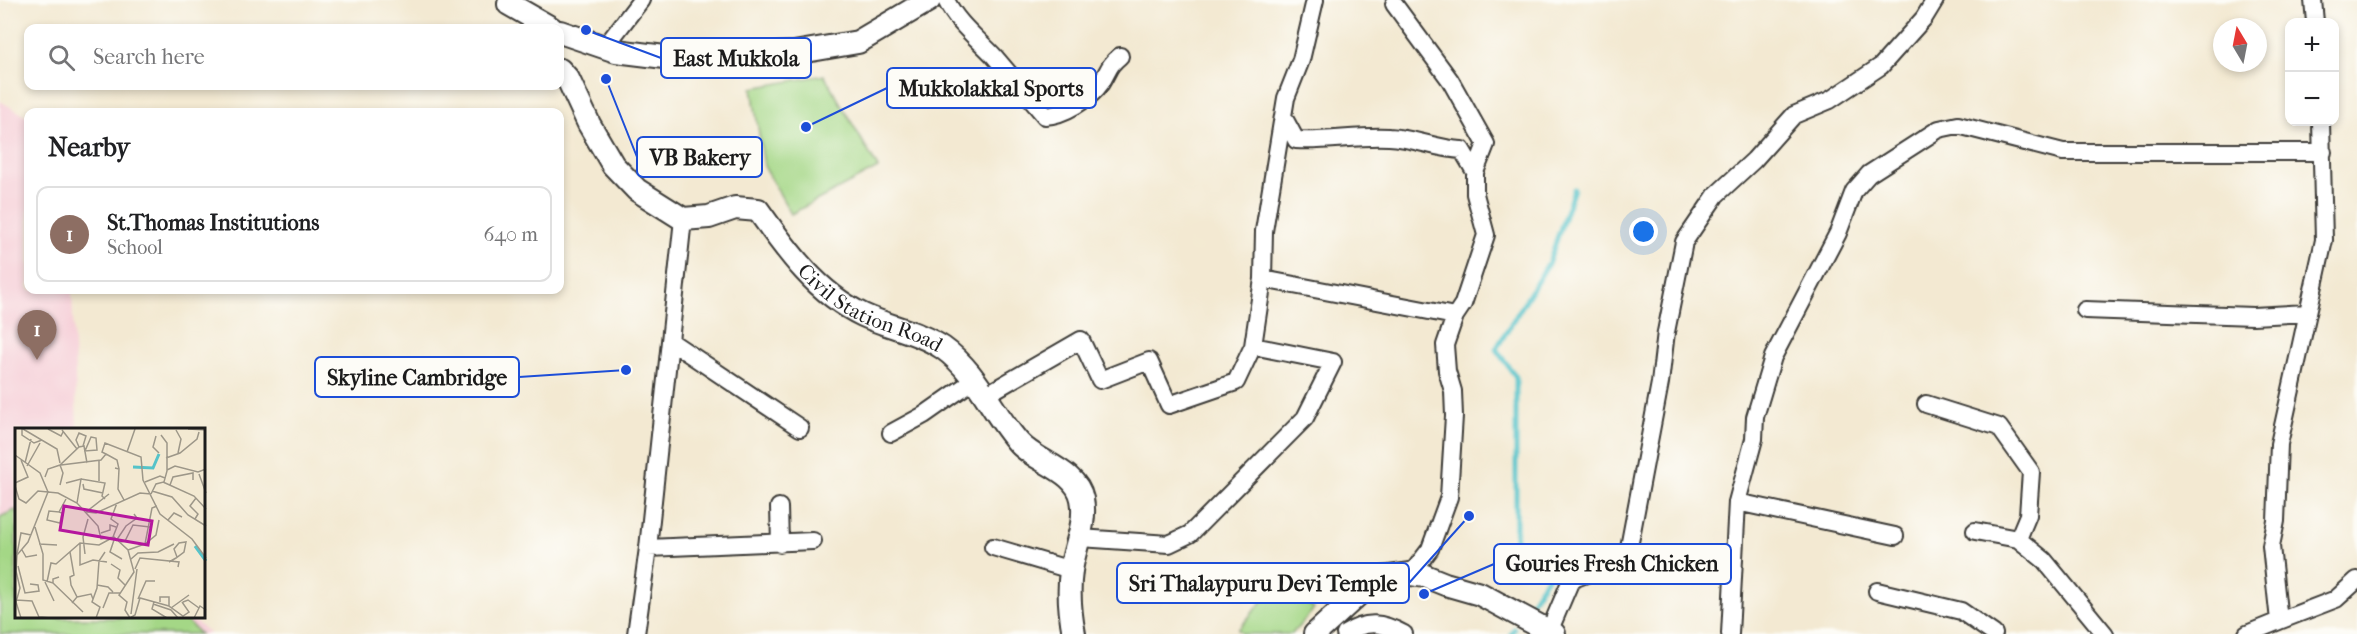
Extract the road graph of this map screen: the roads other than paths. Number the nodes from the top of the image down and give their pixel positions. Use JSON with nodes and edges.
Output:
{"nodes":[{"id":1,"x":641,"y":0,"type":"edge"},
{"id":2,"x":929,"y":0,"type":"edge"},
{"id":3,"x":946,"y":0,"type":"edge"},
{"id":4,"x":1315,"y":0,"type":"edge"},
{"id":5,"x":1935,"y":0,"type":"edge"},
{"id":6,"x":2313,"y":0,"type":"edge"},
{"id":7,"x":506,"y":2,"type":"edge"},
{"id":8,"x":1394,"y":4,"type":"dead end"},
{"id":9,"x":2315,"y":18,"type":"edge"},
{"id":10,"x":523,"y":24,"type":"edge"},
{"id":11,"x":544,"y":24,"type":"edge"},
{"id":12,"x":564,"y":33,"type":"edge"},
{"id":13,"x":604,"y":46,"type":"junction"},
{"id":14,"x":1120,"y":56,"type":"dead end"},
{"id":15,"x":564,"y":74,"type":"edge"},
{"id":16,"x":1283,"y":116,"type":"junction"},
{"id":17,"x":2321,"y":126,"type":"edge"},
{"id":18,"x":2323,"y":152,"type":"junction"},
{"id":19,"x":1475,"y":172,"type":"junction"},
{"id":20,"x":683,"y":219,"type":"junction"},
{"id":21,"x":1263,"y":279,"type":"junction"},
{"id":22,"x":2085,"y":310,"type":"dead end"},
{"id":23,"x":2307,"y":313,"type":"junction"},
{"id":24,"x":1455,"y":316,"type":"junction"},
{"id":25,"x":670,"y":341,"type":"junction"},
{"id":26,"x":1253,"y":346,"type":"junction"},
{"id":27,"x":979,"y":388,"type":"junction"},
{"id":28,"x":1926,"y":404,"type":"dead end"},
{"id":29,"x":800,"y":428,"type":"dead end"},
{"id":30,"x":891,"y":433,"type":"dead end"},
{"id":31,"x":1737,"y":502,"type":"junction"},
{"id":32,"x":779,"y":507,"type":"dead end"},
{"id":33,"x":1975,"y":531,"type":"dead end"},
{"id":34,"x":1895,"y":536,"type":"dead end"},
{"id":35,"x":1080,"y":538,"type":"junction"},
{"id":36,"x":2018,"y":539,"type":"junction"},
{"id":37,"x":813,"y":541,"type":"dead end"},
{"id":38,"x":780,"y":544,"type":"junction"},
{"id":39,"x":993,"y":547,"type":"dead end"},
{"id":40,"x":648,"y":548,"type":"junction"},
{"id":41,"x":1071,"y":570,"type":"junction"},
{"id":42,"x":1411,"y":574,"type":"junction"},
{"id":43,"x":2357,"y":580,"type":"edge"},
{"id":44,"x":1877,"y":591,"type":"dead end"},
{"id":45,"x":2279,"y":621,"type":"junction"},
{"id":46,"x":1551,"y":633,"type":"edge"},
{"id":47,"x":636,"y":634,"type":"edge"},
{"id":48,"x":1074,"y":634,"type":"edge"},
{"id":49,"x":1315,"y":634,"type":"edge"},
{"id":50,"x":1345,"y":634,"type":"edge"},
{"id":51,"x":1404,"y":634,"type":"edge"},
{"id":52,"x":1730,"y":634,"type":"edge"},
{"id":53,"x":1994,"y":634,"type":"edge"},
{"id":54,"x":2105,"y":634,"type":"edge"},
{"id":55,"x":2247,"y":634,"type":"edge"}],
"edges":[{"from":1,"to":13,"type":"street"},
{"from":2,"to":13,"type":"main road"},
{"from":3,"to":14,"type":"street"},
{"from":4,"to":16,"type":"street"},
{"from":5,"to":46,"type":"street"},
{"from":6,"to":9,"type":"street"},
{"from":7,"to":10,"type":"main road"},
{"from":7,"to":11,"type":"main road"},
{"from":8,"to":19,"type":"street"},
{"from":12,"to":13,"type":"main road"},
{"from":15,"to":20,"type":"main road"},
{"from":16,"to":19,"type":"street"},
{"from":16,"to":21,"type":"street"},
{"from":17,"to":18,"type":"street"},
{"from":18,"to":23,"type":"street"},
{"from":18,"to":31,"type":"street"},
{"from":19,"to":24,"type":"street"},
{"from":20,"to":25,"type":"street"},
{"from":20,"to":27,"type":"main road","name":"Civil Station Road"},
{"from":21,"to":24,"type":"street"},
{"from":21,"to":26,"type":"street"},
{"from":22,"to":23,"type":"street"},
{"from":23,"to":45,"type":"street"},
{"from":24,"to":42,"type":"street"},
{"from":25,"to":29,"type":"street"},
{"from":25,"to":40,"type":"street"},
{"from":26,"to":27,"type":"street"},
{"from":26,"to":35,"type":"street"},
{"from":27,"to":30,"type":"street"},
{"from":27,"to":35,"type":"main road","name":"Civil Station Road"},
{"from":28,"to":36,"type":"street"},
{"from":31,"to":34,"type":"street"},
{"from":31,"to":52,"type":"street"},
{"from":32,"to":38,"type":"street"},
{"from":33,"to":36,"type":"street"},
{"from":35,"to":41,"type":"main road","name":"Civil Station Road"},
{"from":36,"to":54,"type":"street"},
{"from":37,"to":38,"type":"street"},
{"from":38,"to":40,"type":"street"},
{"from":39,"to":41,"type":"street"},
{"from":40,"to":47,"type":"street"},
{"from":41,"to":48,"type":"main road","name":"Civil Station Road"},
{"from":42,"to":46,"type":"main road"},
{"from":42,"to":49,"type":"main road"},
{"from":43,"to":45,"type":"street"},
{"from":44,"to":53,"type":"street"},
{"from":45,"to":55,"type":"street"},
{"from":50,"to":51,"type":"street"}]}
